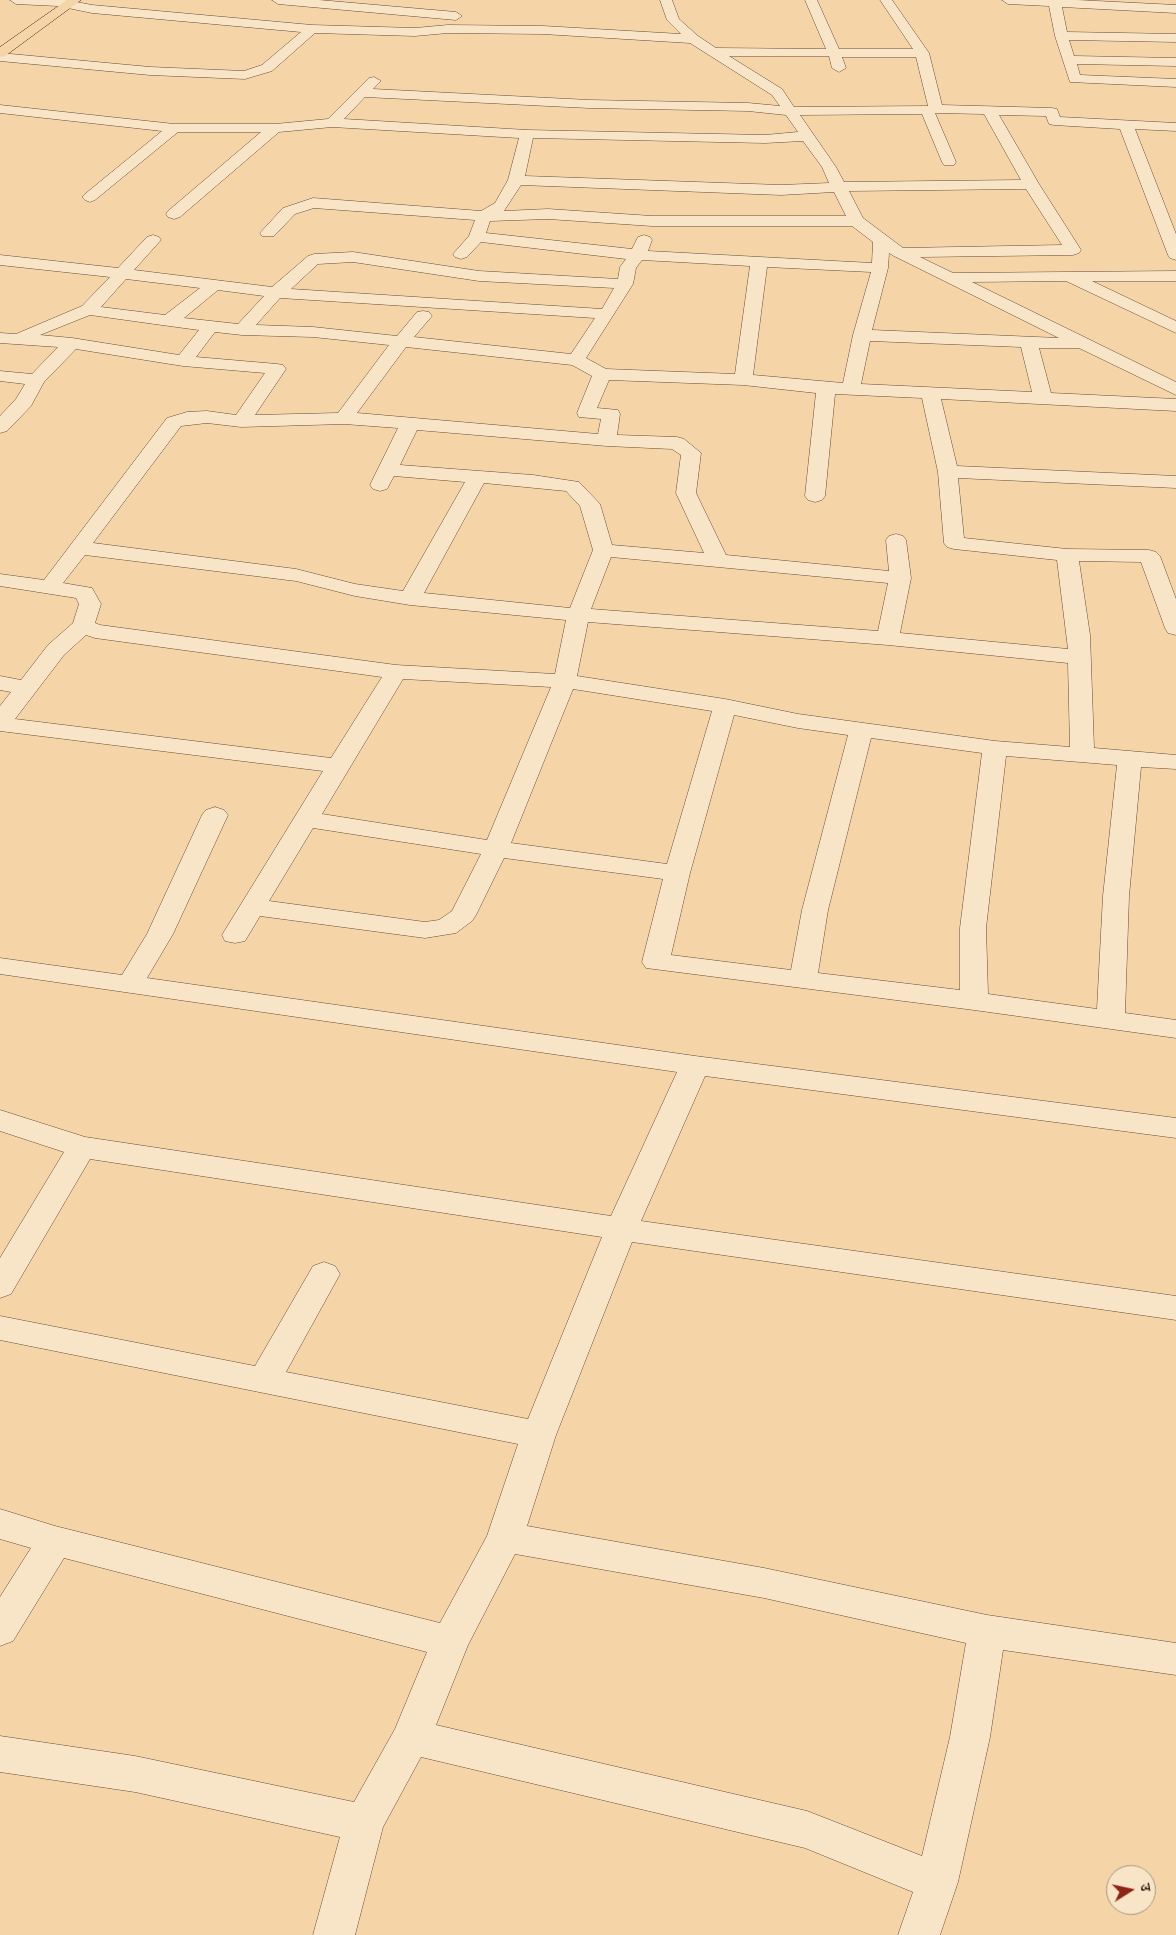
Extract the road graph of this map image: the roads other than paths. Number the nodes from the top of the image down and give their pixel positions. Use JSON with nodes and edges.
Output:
{"nodes":[{"id":1,"x":16,"y":0,"type":"edge"},
{"id":2,"x":278,"y":0,"type":"edge"},
{"id":3,"x":666,"y":0,"type":"edge"},
{"id":4,"x":811,"y":0,"type":"edge"},
{"id":5,"x":886,"y":0,"type":"edge"},
{"id":6,"x":1008,"y":0,"type":"edge"},
{"id":7,"x":66,"y":2,"type":"edge"},
{"id":8,"x":1069,"y":2,"type":"edge"},
{"id":9,"x":1055,"y":4,"type":"junction"},
{"id":10,"x":465,"y":5,"type":"dead end"},
{"id":11,"x":1176,"y":9,"type":"edge"},
{"id":12,"x":456,"y":16,"type":"junction"},
{"id":13,"x":312,"y":29,"type":"junction"},
{"id":14,"x":448,"y":29,"type":"junction"},
{"id":15,"x":1061,"y":36,"type":"junction"},
{"id":16,"x":1176,"y":38,"type":"edge"},
{"id":17,"x":693,"y":39,"type":"junction"},
{"id":18,"x":0,"y":42,"type":"edge"},
{"id":19,"x":714,"y":52,"type":"junction"},
{"id":20,"x":0,"y":53,"type":"edge"},
{"id":21,"x":834,"y":53,"type":"junction"},
{"id":22,"x":922,"y":53,"type":"junction"},
{"id":23,"x":0,"y":57,"type":"edge"},
{"id":24,"x":1069,"y":60,"type":"junction"},
{"id":25,"x":1176,"y":62,"type":"edge"},
{"id":26,"x":839,"y":71,"type":"dead end"},
{"id":27,"x":384,"y":80,"type":"dead end"},
{"id":28,"x":1176,"y":83,"type":"edge"},
{"id":29,"x":362,"y":93,"type":"junction"},
{"id":30,"x":0,"y":108,"type":"edge"},
{"id":31,"x":931,"y":109,"type":"junction"},
{"id":32,"x":989,"y":110,"type":"junction"},
{"id":33,"x":788,"y":111,"type":"junction"},
{"id":34,"x":332,"y":123,"type":"junction"},
{"id":35,"x":1126,"y":125,"type":"junction"},
{"id":36,"x":1176,"y":127,"type":"edge"},
{"id":37,"x":174,"y":128,"type":"junction"},
{"id":38,"x":275,"y":128,"type":"junction"},
{"id":39,"x":527,"y":134,"type":"junction"},
{"id":40,"x":808,"y":136,"type":"junction"},
{"id":41,"x":949,"y":162,"type":"dead end"},
{"id":42,"x":516,"y":180,"type":"junction"},
{"id":43,"x":1031,"y":184,"type":"junction"},
{"id":44,"x":841,"y":187,"type":"junction"},
{"id":45,"x":90,"y":196,"type":"dead end"},
{"id":46,"x":501,"y":206,"type":"junction"},
{"id":47,"x":174,"y":214,"type":"dead end"},
{"id":48,"x":548,"y":214,"type":"junction"},
{"id":49,"x":484,"y":216,"type":"junction"},
{"id":50,"x":652,"y":221,"type":"junction"},
{"id":51,"x":856,"y":221,"type":"junction"},
{"id":52,"x":268,"y":233,"type":"dead end"},
{"id":53,"x":477,"y":237,"type":"junction"},
{"id":54,"x":153,"y":240,"type":"dead end"},
{"id":55,"x":881,"y":241,"type":"junction"},
{"id":56,"x":441,"y":252,"type":"dead end"},
{"id":57,"x":900,"y":252,"type":"junction"},
{"id":58,"x":461,"y":254,"type":"junction"},
{"id":59,"x":1176,"y":255,"type":"edge"},
{"id":60,"x":481,"y":256,"type":"dead end"},
{"id":61,"x":0,"y":260,"type":"edge"},
{"id":62,"x":633,"y":261,"type":"junction"},
{"id":63,"x":559,"y":262,"type":"dead end"},
{"id":64,"x":759,"y":262,"type":"junction"},
{"id":65,"x":880,"y":268,"type":"junction"},
{"id":66,"x":120,"y":274,"type":"junction"},
{"id":67,"x":1070,"y":276,"type":"junction"},
{"id":68,"x":1176,"y":276,"type":"edge"},
{"id":69,"x":952,"y":277,"type":"junction"},
{"id":70,"x":625,"y":284,"type":"junction"},
{"id":71,"x":215,"y":285,"type":"junction"},
{"id":72,"x":276,"y":293,"type":"junction"},
{"id":73,"x":88,"y":310,"type":"junction"},
{"id":74,"x":607,"y":314,"type":"junction"},
{"id":75,"x":423,"y":316,"type":"dead end"},
{"id":76,"x":169,"y":321,"type":"junction"},
{"id":77,"x":211,"y":326,"type":"junction"},
{"id":78,"x":1176,"y":328,"type":"edge"},
{"id":79,"x":242,"y":330,"type":"junction"},
{"id":80,"x":862,"y":335,"type":"junction"},
{"id":81,"x":8,"y":338,"type":"edge"},
{"id":82,"x":401,"y":342,"type":"junction"},
{"id":83,"x":1029,"y":342,"type":"junction"},
{"id":84,"x":72,"y":343,"type":"junction"},
{"id":85,"x":1085,"y":344,"type":"junction"},
{"id":86,"x":576,"y":360,"type":"junction"},
{"id":87,"x":183,"y":361,"type":"junction"},
{"id":88,"x":602,"y":374,"type":"junction"},
{"id":89,"x":0,"y":376,"type":"edge"},
{"id":90,"x":36,"y":380,"type":"junction"},
{"id":91,"x":743,"y":380,"type":"junction"},
{"id":92,"x":826,"y":388,"type":"junction"},
{"id":93,"x":851,"y":389,"type":"junction"},
{"id":94,"x":1176,"y":389,"type":"edge"},
{"id":95,"x":930,"y":393,"type":"junction"},
{"id":96,"x":1042,"y":398,"type":"junction"},
{"id":97,"x":1176,"y":405,"type":"edge"},
{"id":98,"x":344,"y":418,"type":"junction"},
{"id":99,"x":241,"y":421,"type":"junction"},
{"id":100,"x":410,"y":424,"type":"junction"},
{"id":101,"x":0,"y":427,"type":"edge"},
{"id":102,"x":607,"y":440,"type":"junction"},
{"id":103,"x":948,"y":472,"type":"junction"},
{"id":104,"x":478,"y":476,"type":"junction"},
{"id":105,"x":1176,"y":482,"type":"edge"},
{"id":106,"x":814,"y":496,"type":"dead end"},
{"id":107,"x":896,"y":540,"type":"dead end"},
{"id":108,"x":79,"y":548,"type":"junction"},
{"id":109,"x":603,"y":550,"type":"junction"},
{"id":110,"x":1067,"y":555,"type":"junction"},
{"id":111,"x":718,"y":560,"type":"junction"},
{"id":112,"x":900,"y":578,"type":"junction"},
{"id":113,"x":0,"y":580,"type":"edge"},
{"id":114,"x":49,"y":588,"type":"junction"},
{"id":115,"x":410,"y":598,"type":"junction"},
{"id":116,"x":578,"y":615,"type":"junction"},
{"id":117,"x":83,"y":626,"type":"junction"},
{"id":118,"x":1176,"y":628,"type":"edge"},
{"id":119,"x":888,"y":638,"type":"junction"},
{"id":120,"x":1079,"y":657,"type":"junction"},
{"id":121,"x":396,"y":672,"type":"junction"},
{"id":122,"x":565,"y":681,"type":"junction"},
{"id":123,"x":0,"y":683,"type":"edge"},
{"id":124,"x":27,"y":688,"type":"junction"},
{"id":125,"x":725,"y":706,"type":"junction"},
{"id":126,"x":0,"y":723,"type":"edge"},
{"id":127,"x":861,"y":730,"type":"junction"},
{"id":128,"x":995,"y":748,"type":"junction"},
{"id":129,"x":1082,"y":755,"type":"junction"},
{"id":130,"x":1130,"y":759,"type":"junction"},
{"id":131,"x":1176,"y":762,"type":"edge"},
{"id":132,"x":339,"y":766,"type":"junction"},
{"id":133,"x":215,"y":815,"type":"dead end"},
{"id":134,"x":307,"y":819,"type":"junction"},
{"id":135,"x":496,"y":849,"type":"junction"},
{"id":136,"x":677,"y":873,"type":"junction"},
{"id":137,"x":251,"y":907,"type":"junction"},
{"id":138,"x":235,"y":935,"type":"dead end"},
{"id":139,"x":0,"y":966,"type":"edge"},
{"id":140,"x":803,"y":980,"type":"junction"},
{"id":141,"x":130,"y":984,"type":"junction"},
{"id":142,"x":974,"y":1001,"type":"junction"},
{"id":143,"x":1110,"y":1020,"type":"junction"},
{"id":144,"x":1176,"y":1029,"type":"edge"},
{"id":145,"x":695,"y":1065,"type":"junction"},
{"id":146,"x":0,"y":1120,"type":"edge"},
{"id":147,"x":1176,"y":1128,"type":"edge"},
{"id":148,"x":82,"y":1147,"type":"junction"},
{"id":149,"x":621,"y":1229,"type":"junction"},
{"id":150,"x":324,"y":1274,"type":"dead end"},
{"id":151,"x":0,"y":1286,"type":"edge"},
{"id":152,"x":1176,"y":1308,"type":"edge"},
{"id":153,"x":0,"y":1328,"type":"edge"},
{"id":154,"x":264,"y":1380,"type":"junction"},
{"id":155,"x":539,"y":1435,"type":"junction"},
{"id":156,"x":0,"y":1524,"type":"edge"},
{"id":157,"x":505,"y":1538,"type":"junction"},
{"id":158,"x":55,"y":1541,"type":"junction"},
{"id":159,"x":0,"y":1630,"type":"edge"},
{"id":160,"x":986,"y":1631,"type":"junction"},
{"id":161,"x":450,"y":1642,"type":"junction"},
{"id":162,"x":1176,"y":1659,"type":"edge"},
{"id":163,"x":411,"y":1737,"type":"junction"},
{"id":164,"x":0,"y":1754,"type":"edge"},
{"id":165,"x":364,"y":1823,"type":"junction"},
{"id":166,"x":937,"y":1882,"type":"junction"},
{"id":167,"x":334,"y":1935,"type":"edge"},
{"id":168,"x":919,"y":1935,"type":"edge"}],
"edges":[{"from":1,"to":7,"type":"street"},
{"from":2,"to":12,"type":"street"},
{"from":3,"to":17,"type":"street"},
{"from":4,"to":21,"type":"street"},
{"from":5,"to":22,"type":"street"},
{"from":6,"to":9,"type":"street"},
{"from":7,"to":13,"type":"street"},
{"from":7,"to":18,"type":"main road"},
{"from":7,"to":20,"type":"main road"},
{"from":8,"to":9,"type":"street"},
{"from":8,"to":11,"type":"street"},
{"from":9,"to":15,"type":"street"},
{"from":10,"to":12,"type":"street"},
{"from":12,"to":14,"type":"street"},
{"from":13,"to":14,"type":"street"},
{"from":13,"to":23,"type":"street"},
{"from":14,"to":17,"type":"street"},
{"from":15,"to":16,"type":"street"},
{"from":15,"to":24,"type":"street"},
{"from":17,"to":19,"type":"street"},
{"from":19,"to":21,"type":"street"},
{"from":19,"to":33,"type":"street"},
{"from":21,"to":22,"type":"street"},
{"from":21,"to":26,"type":"street"},
{"from":22,"to":31,"type":"street"},
{"from":24,"to":25,"type":"street"},
{"from":24,"to":28,"type":"street"},
{"from":27,"to":29,"type":"street"},
{"from":29,"to":33,"type":"street"},
{"from":29,"to":34,"type":"street"},
{"from":30,"to":37,"type":"street"},
{"from":31,"to":32,"type":"street"},
{"from":31,"to":33,"type":"street"},
{"from":31,"to":41,"type":"street"},
{"from":32,"to":35,"type":"street"},
{"from":32,"to":43,"type":"street"},
{"from":33,"to":40,"type":"street"},
{"from":34,"to":38,"type":"street"},
{"from":34,"to":39,"type":"street"},
{"from":35,"to":36,"type":"street"},
{"from":35,"to":59,"type":"street"},
{"from":37,"to":38,"type":"street"},
{"from":37,"to":45,"type":"street"},
{"from":38,"to":47,"type":"street"},
{"from":39,"to":40,"type":"street"},
{"from":39,"to":42,"type":"street"},
{"from":40,"to":44,"type":"street"},
{"from":42,"to":44,"type":"street"},
{"from":42,"to":46,"type":"street"},
{"from":43,"to":44,"type":"street"},
{"from":43,"to":57,"type":"street"},
{"from":44,"to":51,"type":"street"},
{"from":46,"to":48,"type":"street"},
{"from":46,"to":49,"type":"street"},
{"from":48,"to":49,"type":"street"},
{"from":48,"to":50,"type":"street"},
{"from":49,"to":52,"type":"street"},
{"from":49,"to":53,"type":"street"},
{"from":50,"to":51,"type":"street"},
{"from":50,"to":62,"type":"street"},
{"from":51,"to":55,"type":"street"},
{"from":53,"to":58,"type":"street"},
{"from":53,"to":62,"type":"street"},
{"from":54,"to":66,"type":"street"},
{"from":55,"to":57,"type":"street"},
{"from":55,"to":65,"type":"street"},
{"from":56,"to":58,"type":"street"},
{"from":57,"to":69,"type":"street"},
{"from":58,"to":60,"type":"street"},
{"from":61,"to":66,"type":"street"},
{"from":62,"to":63,"type":"street"},
{"from":62,"to":64,"type":"street"},
{"from":62,"to":70,"type":"street"},
{"from":64,"to":65,"type":"street"},
{"from":64,"to":91,"type":"street"},
{"from":65,"to":80,"type":"street"},
{"from":66,"to":71,"type":"street"},
{"from":66,"to":73,"type":"street"},
{"from":67,"to":68,"type":"street"},
{"from":67,"to":69,"type":"street"},
{"from":67,"to":78,"type":"street"},
{"from":69,"to":85,"type":"street"},
{"from":70,"to":72,"type":"street"},
{"from":70,"to":74,"type":"street"},
{"from":71,"to":72,"type":"street"},
{"from":71,"to":76,"type":"street"},
{"from":72,"to":74,"type":"street"},
{"from":72,"to":79,"type":"street"},
{"from":73,"to":76,"type":"street"},
{"from":73,"to":81,"type":"street"},
{"from":74,"to":86,"type":"street"},
{"from":75,"to":82,"type":"street"},
{"from":76,"to":77,"type":"street"},
{"from":77,"to":79,"type":"street"},
{"from":77,"to":87,"type":"street"},
{"from":79,"to":82,"type":"street"},
{"from":80,"to":83,"type":"street"},
{"from":80,"to":93,"type":"street"},
{"from":81,"to":84,"type":"street"},
{"from":82,"to":86,"type":"street"},
{"from":82,"to":98,"type":"street"},
{"from":83,"to":85,"type":"street"},
{"from":83,"to":96,"type":"street"},
{"from":84,"to":87,"type":"street"},
{"from":84,"to":90,"type":"street"},
{"from":85,"to":94,"type":"street"},
{"from":86,"to":88,"type":"street"},
{"from":87,"to":99,"type":"street"},
{"from":88,"to":91,"type":"street"},
{"from":88,"to":102,"type":"street"},
{"from":89,"to":90,"type":"street"},
{"from":90,"to":101,"type":"street"},
{"from":91,"to":92,"type":"street"},
{"from":92,"to":93,"type":"street"},
{"from":92,"to":106,"type":"street"},
{"from":93,"to":95,"type":"street"},
{"from":95,"to":96,"type":"street"},
{"from":95,"to":103,"type":"street"},
{"from":96,"to":97,"type":"street"},
{"from":98,"to":99,"type":"street"},
{"from":98,"to":100,"type":"street"},
{"from":99,"to":108,"type":"street"},
{"from":100,"to":102,"type":"street"},
{"from":100,"to":104,"type":"street"},
{"from":102,"to":111,"type":"street"},
{"from":103,"to":105,"type":"street"},
{"from":103,"to":110,"type":"street"},
{"from":104,"to":109,"type":"street"},
{"from":104,"to":115,"type":"street"},
{"from":107,"to":112,"type":"street"},
{"from":108,"to":114,"type":"street"},
{"from":108,"to":115,"type":"street"},
{"from":109,"to":111,"type":"street"},
{"from":109,"to":116,"type":"street"},
{"from":110,"to":118,"type":"street"},
{"from":110,"to":120,"type":"street"},
{"from":111,"to":112,"type":"street"},
{"from":112,"to":119,"type":"street"},
{"from":113,"to":114,"type":"street"},
{"from":114,"to":117,"type":"street"},
{"from":115,"to":116,"type":"street"},
{"from":116,"to":119,"type":"street"},
{"from":116,"to":122,"type":"street"},
{"from":117,"to":121,"type":"street"},
{"from":117,"to":124,"type":"street"},
{"from":119,"to":120,"type":"street"},
{"from":120,"to":129,"type":"street"},
{"from":121,"to":122,"type":"street"},
{"from":121,"to":132,"type":"street"},
{"from":122,"to":125,"type":"street"},
{"from":122,"to":135,"type":"street"},
{"from":123,"to":124,"type":"street"},
{"from":124,"to":126,"type":"street"},
{"from":125,"to":127,"type":"street"},
{"from":125,"to":136,"type":"street"},
{"from":126,"to":132,"type":"street"},
{"from":127,"to":128,"type":"street"},
{"from":127,"to":140,"type":"street"},
{"from":128,"to":129,"type":"street"},
{"from":128,"to":142,"type":"street"},
{"from":129,"to":130,"type":"street"},
{"from":130,"to":131,"type":"street"},
{"from":130,"to":143,"type":"street"},
{"from":132,"to":134,"type":"street"},
{"from":133,"to":141,"type":"street"},
{"from":134,"to":135,"type":"street"},
{"from":134,"to":137,"type":"street"},
{"from":135,"to":136,"type":"street"},
{"from":135,"to":137,"type":"street"},
{"from":136,"to":140,"type":"street"},
{"from":137,"to":138,"type":"street"},
{"from":139,"to":141,"type":"street"},
{"from":140,"to":142,"type":"street"},
{"from":141,"to":145,"type":"street"},
{"from":142,"to":143,"type":"street"},
{"from":143,"to":144,"type":"street"},
{"from":145,"to":147,"type":"street"},
{"from":145,"to":149,"type":"street"},
{"from":146,"to":148,"type":"street"},
{"from":148,"to":149,"type":"street"},
{"from":148,"to":151,"type":"street"},
{"from":149,"to":152,"type":"street"},
{"from":149,"to":155,"type":"street"},
{"from":150,"to":154,"type":"street"},
{"from":153,"to":154,"type":"street"},
{"from":154,"to":155,"type":"street"},
{"from":155,"to":157,"type":"street"},
{"from":156,"to":158,"type":"street"},
{"from":157,"to":160,"type":"street"},
{"from":157,"to":161,"type":"street"},
{"from":158,"to":159,"type":"street"},
{"from":158,"to":161,"type":"street"},
{"from":160,"to":162,"type":"street"},
{"from":160,"to":166,"type":"street"},
{"from":161,"to":163,"type":"street"},
{"from":163,"to":165,"type":"street"},
{"from":163,"to":166,"type":"street"},
{"from":164,"to":165,"type":"street"},
{"from":165,"to":167,"type":"street"},
{"from":166,"to":168,"type":"street"}]}
